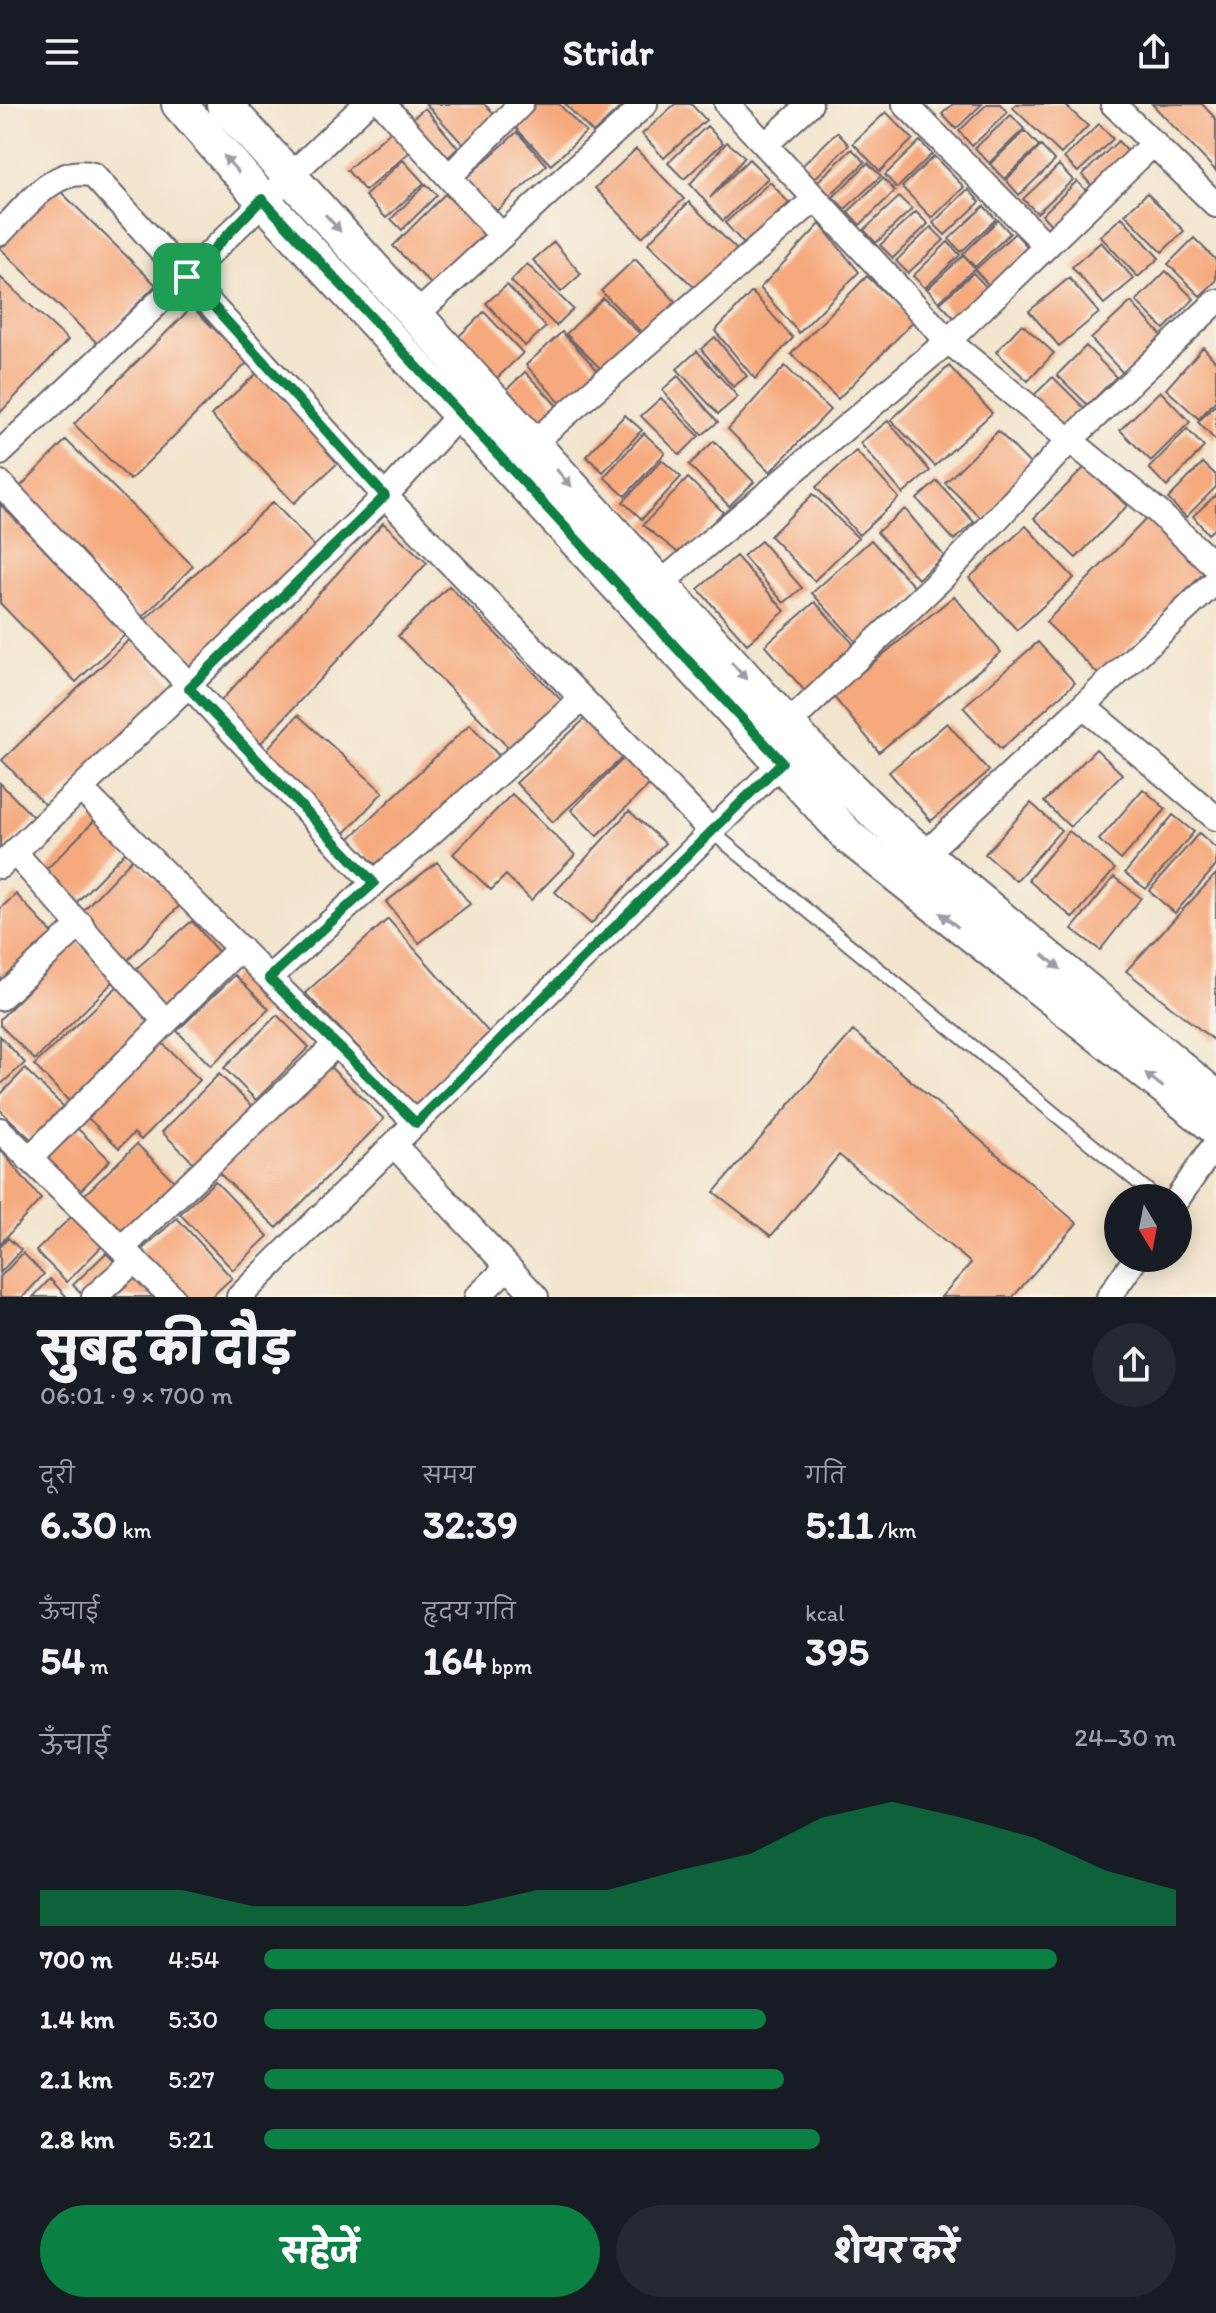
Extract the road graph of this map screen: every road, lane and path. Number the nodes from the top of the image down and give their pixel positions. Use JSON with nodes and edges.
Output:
{"nodes":[{"id":1,"x":179,"y":104,"type":"edge"},
{"id":2,"x":224,"y":104,"type":"edge"},
{"id":3,"x":366,"y":104,"type":"edge"},
{"id":4,"x":383,"y":104,"type":"edge"},
{"id":5,"x":521,"y":104,"type":"edge"},
{"id":6,"x":645,"y":104,"type":"edge"},
{"id":7,"x":727,"y":104,"type":"edge"},
{"id":8,"x":810,"y":104,"type":"edge"},
{"id":9,"x":905,"y":104,"type":"edge"},
{"id":10,"x":1113,"y":104,"type":"edge"},
{"id":11,"x":1154,"y":143,"type":"junction"},
{"id":12,"x":765,"y":145,"type":"junction"},
{"id":13,"x":290,"y":176,"type":"junction"},
{"id":14,"x":450,"y":176,"type":"junction"},
{"id":15,"x":262,"y":199,"type":"junction"},
{"id":16,"x":815,"y":199,"type":"junction"},
{"id":17,"x":1216,"y":205,"type":"edge"},
{"id":18,"x":0,"y":233,"type":"edge"},
{"id":19,"x":502,"y":236,"type":"junction"},
{"id":20,"x":1047,"y":246,"type":"junction"},
{"id":21,"x":187,"y":277,"type":"junction"},
{"id":22,"x":1216,"y":302,"type":"edge"},
{"id":23,"x":416,"y":315,"type":"junction"},
{"id":24,"x":948,"y":341,"type":"junction"},
{"id":25,"x":460,"y":414,"type":"junction"},
{"id":26,"x":1069,"y":441,"type":"junction"},
{"id":27,"x":533,"y":443,"type":"junction"},
{"id":28,"x":0,"y":453,"type":"edge"},
{"id":29,"x":0,"y":483,"type":"edge"},
{"id":30,"x":385,"y":496,"type":"junction"},
{"id":31,"x":1216,"y":567,"type":"edge"},
{"id":32,"x":1216,"y":581,"type":"edge"},
{"id":33,"x":660,"y":584,"type":"junction"},
{"id":34,"x":189,"y":688,"type":"junction"},
{"id":35,"x":582,"y":699,"type":"junction"},
{"id":36,"x":1083,"y":706,"type":"junction"},
{"id":37,"x":788,"y":724,"type":"junction"},
{"id":38,"x":782,"y":762,"type":"junction"},
{"id":39,"x":82,"y":790,"type":"junction"},
{"id":40,"x":1216,"y":818,"type":"edge"},
{"id":41,"x":712,"y":832,"type":"junction"},
{"id":42,"x":924,"y":855,"type":"junction"},
{"id":43,"x":8,"y":860,"type":"edge"},
{"id":44,"x":374,"y":883,"type":"junction"},
{"id":45,"x":81,"y":924,"type":"junction"},
{"id":46,"x":240,"y":948,"type":"junction"},
{"id":47,"x":269,"y":978,"type":"junction"},
{"id":48,"x":0,"y":998,"type":"edge"},
{"id":49,"x":166,"y":1022,"type":"junction"},
{"id":50,"x":336,"y":1044,"type":"junction"},
{"id":51,"x":1216,"y":1098,"type":"edge"},
{"id":52,"x":416,"y":1123,"type":"junction"},
{"id":53,"x":1216,"y":1128,"type":"edge"},
{"id":54,"x":0,"y":1130,"type":"edge"},
{"id":55,"x":1216,"y":1143,"type":"edge"},
{"id":56,"x":394,"y":1145,"type":"junction"},
{"id":57,"x":29,"y":1159,"type":"junction"},
{"id":58,"x":1140,"y":1184,"type":"edge"},
{"id":59,"x":1188,"y":1184,"type":"edge"},
{"id":60,"x":129,"y":1253,"type":"junction"},
{"id":61,"x":508,"y":1267,"type":"junction"},
{"id":62,"x":1126,"y":1272,"type":"edge"},
{"id":63,"x":94,"y":1297,"type":"edge"},
{"id":64,"x":172,"y":1297,"type":"edge"},
{"id":65,"x":239,"y":1297,"type":"edge"},
{"id":66,"x":477,"y":1297,"type":"edge"},
{"id":67,"x":536,"y":1297,"type":"edge"},
{"id":68,"x":1109,"y":1297,"type":"edge"}],
"edges":[{"from":15,"to":1,"type":"street","one_way":true},
{"from":2,"to":13,"type":"street"},
{"from":3,"to":13,"type":"street"},
{"from":4,"to":14,"type":"street"},
{"from":5,"to":14,"type":"street"},
{"from":6,"to":19,"type":"street"},
{"from":7,"to":12,"type":"street"},
{"from":8,"to":12,"type":"street"},
{"from":9,"to":20,"type":"street"},
{"from":10,"to":11,"type":"street"},
{"from":11,"to":17,"type":"street"},
{"from":11,"to":20,"type":"street"},
{"from":12,"to":16,"type":"street"},
{"from":13,"to":15,"type":"street"},
{"from":13,"to":23,"type":"street","one_way":true},
{"from":14,"to":19,"type":"street"},
{"from":15,"to":21,"type":"street"},
{"from":15,"to":25,"type":"street"},
{"from":16,"to":24,"type":"street"},
{"from":16,"to":27,"type":"street"},
{"from":18,"to":21,"type":"street"},
{"from":19,"to":23,"type":"street"},
{"from":20,"to":24,"type":"street"},
{"from":21,"to":28,"type":"street"},
{"from":21,"to":30,"type":"street"},
{"from":22,"to":26,"type":"street"},
{"from":23,"to":27,"type":"street"},
{"from":24,"to":26,"type":"street"},
{"from":24,"to":33,"type":"street"},
{"from":25,"to":30,"type":"street"},
{"from":25,"to":38,"type":"street"},
{"from":26,"to":31,"type":"street"},
{"from":26,"to":37,"type":"street"},
{"from":27,"to":33,"type":"street","one_way":true},
{"from":29,"to":34,"type":"street"},
{"from":30,"to":34,"type":"street"},
{"from":30,"to":35,"type":"street"},
{"from":32,"to":36,"type":"street"},
{"from":33,"to":37,"type":"street","one_way":true},
{"from":34,"to":39,"type":"street"},
{"from":34,"to":44,"type":"street"},
{"from":35,"to":41,"type":"street"},
{"from":35,"to":44,"type":"street"},
{"from":36,"to":40,"type":"street"},
{"from":36,"to":42,"type":"street"},
{"from":37,"to":42,"type":"street"},
{"from":38,"to":41,"type":"street"},
{"from":53,"to":38,"type":"street","one_way":true},
{"from":39,"to":43,"type":"street"},
{"from":39,"to":46,"type":"street"},
{"from":41,"to":52,"type":"street"},
{"from":41,"to":58,"type":"lane"},
{"from":42,"to":51,"type":"street","one_way":true},
{"from":43,"to":45,"type":"street"},
{"from":44,"to":47,"type":"street"},
{"from":45,"to":48,"type":"street"},
{"from":45,"to":49,"type":"street"},
{"from":46,"to":47,"type":"street"},
{"from":46,"to":49,"type":"street"},
{"from":47,"to":50,"type":"street"},
{"from":49,"to":57,"type":"street"},
{"from":50,"to":52,"type":"street"},
{"from":50,"to":60,"type":"street"},
{"from":52,"to":56,"type":"street"},
{"from":54,"to":57,"type":"street"},
{"from":55,"to":59,"type":"street"},
{"from":56,"to":61,"type":"street"},
{"from":56,"to":65,"type":"street"},
{"from":57,"to":60,"type":"street"},
{"from":60,"to":63,"type":"street"},
{"from":60,"to":64,"type":"street"},
{"from":61,"to":66,"type":"street"},
{"from":61,"to":67,"type":"street"},
{"from":62,"to":68,"type":"street"}]}
